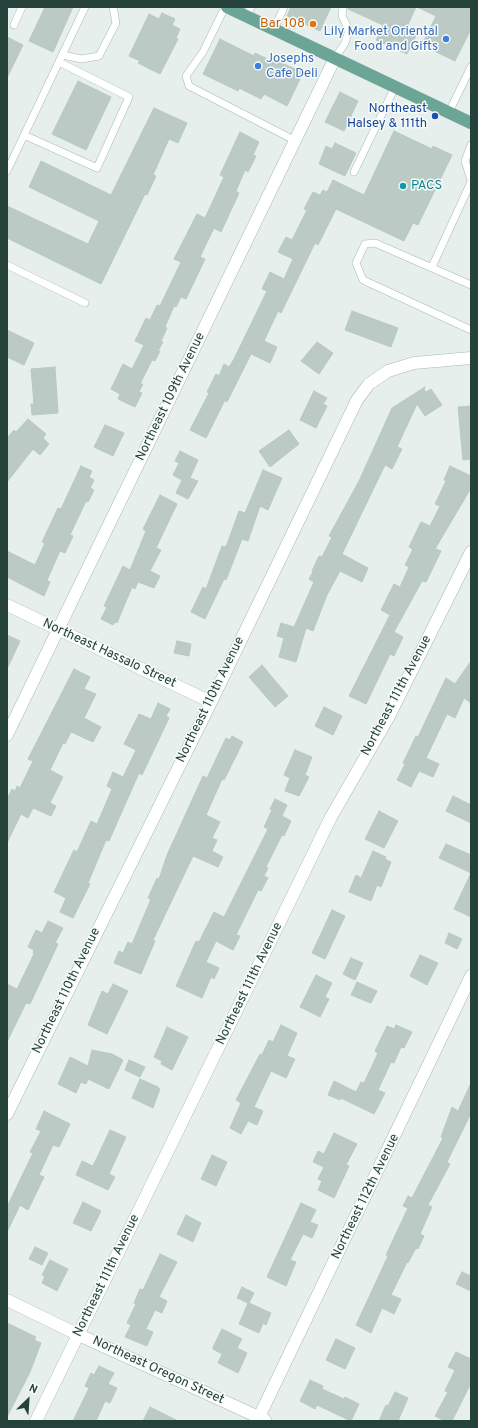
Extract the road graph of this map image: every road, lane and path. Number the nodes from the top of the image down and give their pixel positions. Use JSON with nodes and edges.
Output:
{"nodes":[{"id":1,"x":22,"y":7,"type":"edge"},
{"id":2,"x":85,"y":7,"type":"edge"},
{"id":3,"x":113,"y":7,"type":"edge"},
{"id":4,"x":226,"y":7,"type":"edge"},
{"id":5,"x":284,"y":7,"type":"edge"},
{"id":6,"x":343,"y":7,"type":"edge"},
{"id":7,"x":249,"y":12,"type":"edge"},
{"id":8,"x":14,"y":25,"type":"dead end"},
{"id":9,"x":274,"y":29,"type":"junction"},
{"id":10,"x":62,"y":55,"type":"junction"},
{"id":11,"x":335,"y":58,"type":"junction"},
{"id":12,"x":59,"y":62,"type":"junction"},
{"id":13,"x":471,"y":67,"type":"edge"},
{"id":14,"x":395,"y":87,"type":"junction"},
{"id":15,"x":449,"y":112,"type":"junction"},
{"id":16,"x":471,"y":123,"type":"edge"},
{"id":17,"x":24,"y":135,"type":"junction"},
{"id":18,"x":296,"y":141,"type":"junction"},
{"id":19,"x":471,"y":146,"type":"edge"},
{"id":20,"x":7,"y":171,"type":"edge"},
{"id":21,"x":354,"y":172,"type":"dead end"},
{"id":22,"x":471,"y":181,"type":"edge"},
{"id":23,"x":7,"y":265,"type":"edge"},
{"id":24,"x":432,"y":267,"type":"junction"},
{"id":25,"x":471,"y":285,"type":"edge"},
{"id":26,"x":85,"y":303,"type":"dead end"},
{"id":27,"x":471,"y":330,"type":"edge"},
{"id":28,"x":471,"y":358,"type":"edge"},
{"id":29,"x":471,"y":552,"type":"edge"},
{"id":30,"x":7,"y":605,"type":"edge"},
{"id":31,"x":58,"y":630,"type":"junction"},
{"id":32,"x":211,"y":702,"type":"junction"},
{"id":33,"x":7,"y":735,"type":"edge"},
{"id":34,"x":471,"y":976,"type":"edge"},
{"id":35,"x":7,"y":1114,"type":"edge"},
{"id":36,"x":7,"y":1300,"type":"edge"},
{"id":37,"x":78,"y":1335,"type":"junction"},
{"id":38,"x":262,"y":1419,"type":"edge"},
{"id":39,"x":36,"y":1421,"type":"edge"}],
"edges":[{"from":1,"to":8,"type":"lane"},
{"from":2,"to":10,"type":"lane"},
{"from":3,"to":10,"type":"lane"},
{"from":4,"to":7,"type":"main road"},
{"from":4,"to":18,"type":"lane"},
{"from":5,"to":9,"type":"lane"},
{"from":6,"to":11,"type":"lane"},
{"from":7,"to":9,"type":"main road"},
{"from":9,"to":11,"type":"main road"},
{"from":10,"to":12,"type":"lane"},
{"from":11,"to":14,"type":"main road"},
{"from":11,"to":18,"type":"street","name":"Northeast 109th Avenue"},
{"from":12,"to":17,"type":"lane"},
{"from":12,"to":17,"type":"lane"},
{"from":13,"to":15,"type":"lane"},
{"from":14,"to":15,"type":"main road"},
{"from":14,"to":21,"type":"lane"},
{"from":15,"to":16,"type":"main road"},
{"from":17,"to":20,"type":"lane"},
{"from":18,"to":31,"type":"street","name":"Northeast 109th Avenue"},
{"from":19,"to":22,"type":"lane"},
{"from":22,"to":24,"type":"lane"},
{"from":23,"to":26,"type":"lane"},
{"from":24,"to":25,"type":"lane"},
{"from":24,"to":27,"type":"lane"},
{"from":28,"to":32,"type":"street","name":"Northeast 110th Avenue"},
{"from":29,"to":37,"type":"street","name":"Northeast 111th Avenue"},
{"from":30,"to":31,"type":"street","name":"Northeast Hassalo Street"},
{"from":31,"to":32,"type":"street","name":"Northeast Hassalo Street"},
{"from":31,"to":33,"type":"street","name":"Northeast 109th Avenue"},
{"from":32,"to":35,"type":"street","name":"Northeast 110th Avenue"},
{"from":34,"to":38,"type":"street","name":"Northeast 112th Avenue"},
{"from":36,"to":37,"type":"street","name":"Northeast Oregon Street"},
{"from":37,"to":38,"type":"street","name":"Northeast Oregon Street"},
{"from":37,"to":39,"type":"street","name":"Northeast 111th Avenue"}]}
